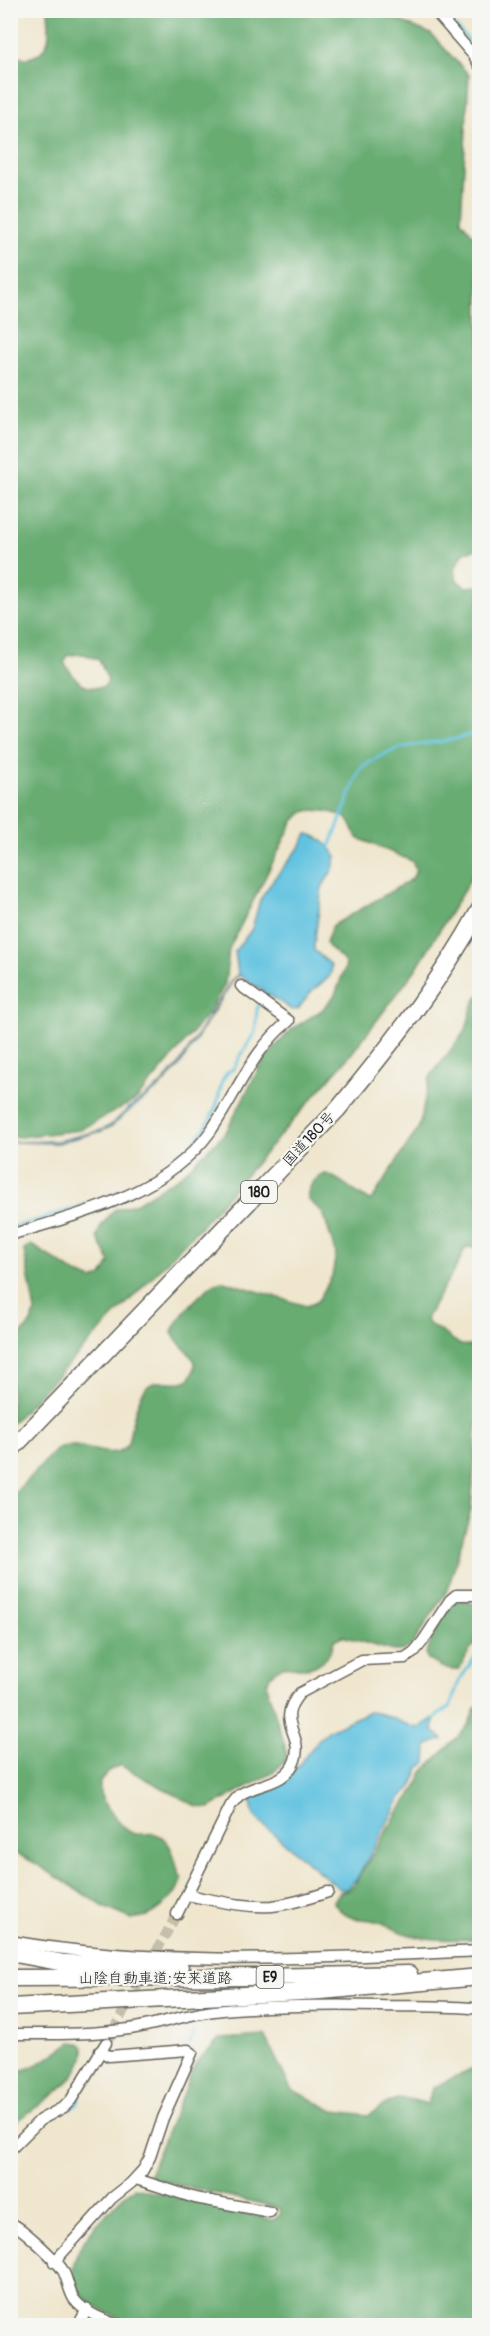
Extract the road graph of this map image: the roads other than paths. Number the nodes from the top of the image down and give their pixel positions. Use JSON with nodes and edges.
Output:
{"nodes":[{"id":1,"x":434,"y":10,"type":"edge"},
{"id":2,"x":480,"y":66,"type":"edge"},
{"id":3,"x":480,"y":909,"type":"edge"},
{"id":4,"x":241,"y":986,"type":"dead end"},
{"id":5,"x":10,"y":1235,"type":"edge"},
{"id":6,"x":10,"y":1451,"type":"edge"},
{"id":7,"x":480,"y":1595,"type":"edge"},
{"id":8,"x":328,"y":1892,"type":"dead end"},
{"id":9,"x":187,"y":1895,"type":"junction"},
{"id":10,"x":177,"y":1914,"type":"tunnel mouth"},
{"id":11,"x":10,"y":1941,"type":"edge"},
{"id":12,"x":480,"y":1951,"type":"edge"},
{"id":13,"x":10,"y":1953,"type":"edge"},
{"id":14,"x":442,"y":1973,"type":"junction"},
{"id":15,"x":480,"y":1974,"type":"edge"},
{"id":16,"x":10,"y":1978,"type":"edge"},
{"id":17,"x":10,"y":2007,"type":"edge"},
{"id":18,"x":480,"y":2009,"type":"edge"},
{"id":19,"x":10,"y":2034,"type":"edge"},
{"id":20,"x":10,"y":2150,"type":"edge"},
{"id":21,"x":136,"y":2179,"type":"junction"},
{"id":22,"x":270,"y":2212,"type":"dead end"},
{"id":23,"x":10,"y":2223,"type":"edge"},
{"id":24,"x":54,"y":2262,"type":"junction"},
{"id":25,"x":87,"y":2309,"type":"junction"},
{"id":26,"x":78,"y":2325,"type":"edge"},
{"id":27,"x":122,"y":2325,"type":"edge"}],
"edges":[{"from":1,"to":2,"type":"street"},
{"from":3,"to":6,"type":"highway","name":"国道180号","number":"180"},
{"from":4,"to":5,"type":"street"},
{"from":7,"to":9,"type":"street"},
{"from":8,"to":9,"type":"street"},
{"from":9,"to":10,"type":"street"},
{"from":11,"to":12,"type":"street"},
{"from":13,"to":14,"type":"highway"},
{"from":14,"to":15,"type":"highway","name":"山陰自動車道;安来道路","number":"E9"},
{"from":14,"to":16,"type":"highway","name":"山陰自動車道;安来道路","number":"E9"},
{"from":15,"to":17,"type":"highway"},
{"from":18,"to":19,"type":"street"},
{"from":20,"to":21,"type":"street"},
{"from":21,"to":22,"type":"street"},
{"from":21,"to":24,"type":"street"},
{"from":23,"to":24,"type":"street"},
{"from":24,"to":25,"type":"street"},
{"from":25,"to":26,"type":"street"},
{"from":25,"to":27,"type":"street"}]}
